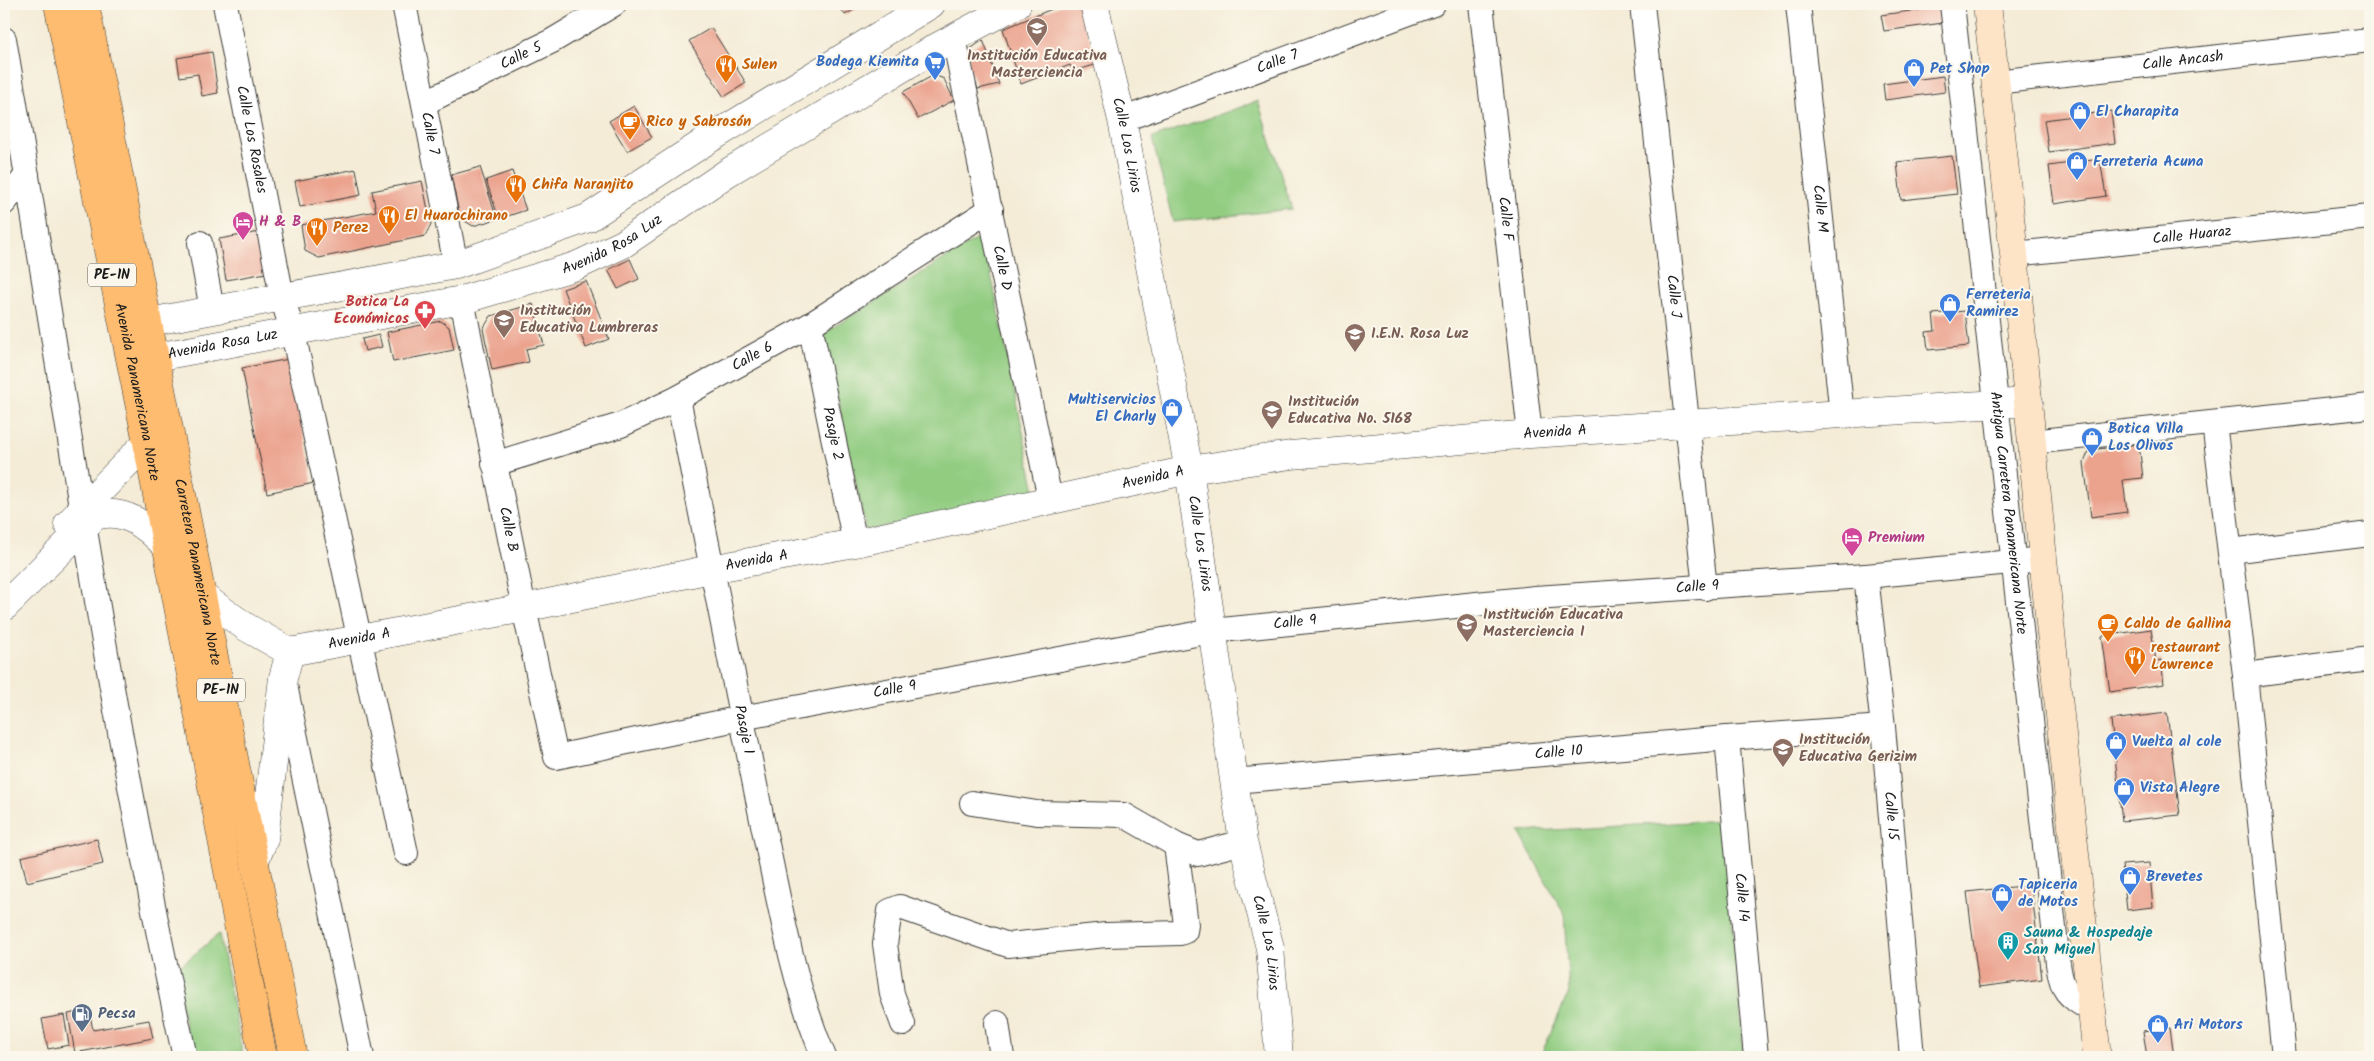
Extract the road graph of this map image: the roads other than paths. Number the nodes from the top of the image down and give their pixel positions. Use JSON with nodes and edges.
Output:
{"nodes":[{"id":1,"x":58,"y":4,"type":"edge"},
{"id":2,"x":85,"y":4,"type":"edge"},
{"id":3,"x":225,"y":4,"type":"edge"},
{"id":4,"x":404,"y":4,"type":"edge"},
{"id":5,"x":614,"y":4,"type":"edge"},
{"id":6,"x":931,"y":4,"type":"edge"},
{"id":7,"x":1017,"y":4,"type":"edge"},
{"id":8,"x":1094,"y":4,"type":"edge"},
{"id":9,"x":1433,"y":4,"type":"edge"},
{"id":10,"x":1481,"y":4,"type":"edge"},
{"id":11,"x":1642,"y":4,"type":"edge"},
{"id":12,"x":1798,"y":4,"type":"edge"},
{"id":13,"x":1952,"y":4,"type":"edge"},
{"id":14,"x":1986,"y":4,"type":"edge"},
{"id":15,"x":954,"y":38,"type":"junction"},
{"id":16,"x":4,"y":39,"type":"edge"},
{"id":17,"x":2370,"y":40,"type":"edge"},
{"id":18,"x":1995,"y":82,"type":"junction"},
{"id":19,"x":424,"y":103,"type":"junction"},
{"id":20,"x":1122,"y":120,"type":"junction"},
{"id":21,"x":27,"y":175,"type":"junction"},
{"id":22,"x":4,"y":203,"type":"edge"},
{"id":23,"x":991,"y":209,"type":"junction"},
{"id":24,"x":2370,"y":217,"type":"edge"},
{"id":25,"x":200,"y":243,"type":"dead end"},
{"id":26,"x":2014,"y":254,"type":"junction"},
{"id":27,"x":456,"y":265,"type":"junction"},
{"id":28,"x":282,"y":297,"type":"junction"},
{"id":29,"x":462,"y":300,"type":"junction"},
{"id":30,"x":212,"y":310,"type":"junction"},
{"id":31,"x":149,"y":322,"type":"junction"},
{"id":32,"x":810,"y":325,"type":"junction"},
{"id":33,"x":293,"y":333,"type":"junction"},
{"id":34,"x":156,"y":358,"type":"junction"},
{"id":35,"x":678,"y":398,"type":"junction"},
{"id":36,"x":2028,"y":402,"type":"junction"},
{"id":37,"x":1997,"y":405,"type":"junction"},
{"id":38,"x":2370,"y":406,"type":"edge"},
{"id":39,"x":1842,"y":415,"type":"junction"},
{"id":40,"x":2214,"y":423,"type":"junction"},
{"id":41,"x":1687,"y":425,"type":"junction"},
{"id":42,"x":1530,"y":434,"type":"junction"},
{"id":43,"x":147,"y":442,"type":"junction"},
{"id":44,"x":2031,"y":442,"type":"junction"},
{"id":45,"x":494,"y":464,"type":"junction"},
{"id":46,"x":1189,"y":470,"type":"junction"},
{"id":47,"x":1050,"y":500,"type":"junction"},
{"id":48,"x":82,"y":518,"type":"junction"},
{"id":49,"x":2370,"y":534,"type":"edge"},
{"id":50,"x":855,"y":543,"type":"junction"},
{"id":51,"x":166,"y":546,"type":"junction"},
{"id":52,"x":2230,"y":551,"type":"junction"},
{"id":53,"x":2043,"y":559,"type":"junction"},
{"id":54,"x":2014,"y":562,"type":"junction"},
{"id":55,"x":711,"y":568,"type":"junction"},
{"id":56,"x":1866,"y":576,"type":"junction"},
{"id":57,"x":1705,"y":588,"type":"junction"},
{"id":58,"x":4,"y":589,"type":"edge"},
{"id":59,"x":202,"y":596,"type":"junction"},
{"id":60,"x":4,"y":608,"type":"edge"},
{"id":61,"x":524,"y":608,"type":"junction"},
{"id":62,"x":1212,"y":631,"type":"junction"},
{"id":63,"x":361,"y":637,"type":"junction"},
{"id":64,"x":290,"y":652,"type":"junction"},
{"id":65,"x":2370,"y":659,"type":"edge"},
{"id":66,"x":2245,"y":675,"type":"junction"},
{"id":67,"x":283,"y":678,"type":"junction"},
{"id":68,"x":741,"y":718,"type":"junction"},
{"id":69,"x":1883,"y":727,"type":"junction"},
{"id":70,"x":1727,"y":738,"type":"junction"},
{"id":71,"x":556,"y":757,"type":"joint"},
{"id":72,"x":1234,"y":781,"type":"junction"},
{"id":73,"x":972,"y":803,"type":"dead end"},
{"id":74,"x":1243,"y":842,"type":"junction"},
{"id":75,"x":1176,"y":845,"type":"junction"},
{"id":76,"x":406,"y":853,"type":"dead end"},
{"id":77,"x":254,"y":860,"type":"junction"},
{"id":78,"x":2092,"y":1010,"type":"junction"},
{"id":79,"x":997,"y":1023,"type":"dead end"},
{"id":80,"x":903,"y":1024,"type":"dead end"},
{"id":81,"x":185,"y":1057,"type":"edge"},
{"id":82,"x":263,"y":1057,"type":"edge"},
{"id":83,"x":293,"y":1057,"type":"edge"},
{"id":84,"x":362,"y":1057,"type":"edge"},
{"id":85,"x":824,"y":1057,"type":"edge"},
{"id":86,"x":1002,"y":1057,"type":"edge"},
{"id":87,"x":1280,"y":1057,"type":"edge"},
{"id":88,"x":1756,"y":1057,"type":"edge"},
{"id":89,"x":1912,"y":1057,"type":"edge"},
{"id":90,"x":2097,"y":1057,"type":"edge"},
{"id":91,"x":2284,"y":1057,"type":"edge"}],
"edges":[{"from":1,"to":43,"type":"highway","name":"Avenida Panamericana Norte","number":"PE-1N"},
{"from":2,"to":31,"type":"highway","name":"Avenida Panamericana Norte","number":"PE-1N"},
{"from":3,"to":28,"type":"street","name":"Calle Los Rosales"},
{"from":4,"to":19,"type":"street","name":"Calle 7"},
{"from":5,"to":19,"type":"street","name":"Calle 5"},
{"from":6,"to":27,"type":"street"},
{"from":7,"to":15,"type":"street","name":"Avenida Rosa Luz"},
{"from":8,"to":20,"type":"street","name":"Calle Los Lirios"},
{"from":9,"to":20,"type":"street","name":"Calle 7"},
{"from":10,"to":42,"type":"street","name":"Calle F"},
{"from":11,"to":41,"type":"street","name":"Calle J"},
{"from":12,"to":39,"type":"street","name":"Calle M"},
{"from":13,"to":37,"type":"street","name":"Antigua Carretera Panamericana Norte"},
{"from":14,"to":18,"type":"main road","name":"Antigua Carretera Panamericana Norte"},
{"from":15,"to":23,"type":"street","name":"Calle D"},
{"from":15,"to":29,"type":"street","name":"Avenida Rosa Luz"},
{"from":16,"to":21,"type":"street"},
{"from":17,"to":18,"type":"street","name":"Calle Ancash"},
{"from":18,"to":26,"type":"main road","name":"Antigua Carretera Panamericana Norte"},
{"from":19,"to":27,"type":"street","name":"Calle 7"},
{"from":20,"to":46,"type":"street","name":"Calle Los Lirios"},
{"from":21,"to":22,"type":"street"},
{"from":21,"to":48,"type":"street"},
{"from":23,"to":32,"type":"street","name":"Calle 6"},
{"from":23,"to":47,"type":"street","name":"Calle D"},
{"from":24,"to":26,"type":"street","name":"Calle Huaraz"},
{"from":25,"to":30,"type":"street"},
{"from":26,"to":36,"type":"main road","name":"Antigua Carretera Panamericana Norte"},
{"from":27,"to":28,"type":"street"},
{"from":28,"to":30,"type":"street"},
{"from":28,"to":33,"type":"street","name":"Calle Los Rosales"},
{"from":29,"to":33,"type":"street","name":"Avenida Rosa Luz"},
{"from":29,"to":45,"type":"street","name":"Calle B"},
{"from":30,"to":31,"type":"street"},
{"from":31,"to":34,"type":"highway","name":"Carretera Panamericana Norte","number":"PE-1N"},
{"from":32,"to":35,"type":"street","name":"Calle 6"},
{"from":32,"to":50,"type":"street","name":"Pasaje 2"},
{"from":33,"to":34,"type":"street","name":"Avenida Rosa Luz"},
{"from":33,"to":63,"type":"street","name":"Calle Los Rosales"},
{"from":34,"to":59,"type":"highway","name":"Carretera Panamericana Norte","number":"PE-1N"},
{"from":35,"to":45,"type":"street","name":"Calle 6"},
{"from":35,"to":55,"type":"street","name":"Pasaje 1"},
{"from":36,"to":37,"type":"street","name":"Avenida A"},
{"from":36,"to":44,"type":"main road","name":"Antigua Carretera Panamericana Norte"},
{"from":37,"to":39,"type":"street","name":"Avenida A"},
{"from":37,"to":54,"type":"street","name":"Antigua Carretera Panamericana Norte"},
{"from":38,"to":40,"type":"street"},
{"from":39,"to":41,"type":"street","name":"Avenida A"},
{"from":40,"to":44,"type":"street"},
{"from":40,"to":52,"type":"street"},
{"from":41,"to":42,"type":"street","name":"Avenida A"},
{"from":41,"to":57,"type":"street","name":"Calle J"},
{"from":42,"to":46,"type":"street","name":"Avenida A"},
{"from":43,"to":48,"type":"street"},
{"from":43,"to":51,"type":"highway","name":"Avenida Panamericana Norte","number":"PE-1N"},
{"from":44,"to":53,"type":"main road","name":"Antigua Carretera Panamericana Norte"},
{"from":45,"to":61,"type":"street","name":"Calle B"},
{"from":46,"to":47,"type":"street","name":"Avenida A"},
{"from":46,"to":62,"type":"street","name":"Calle Los Lirios"},
{"from":47,"to":50,"type":"street","name":"Avenida A"},
{"from":48,"to":51,"type":"street"},
{"from":48,"to":58,"type":"street"},
{"from":48,"to":60,"type":"street"},
{"from":48,"to":81,"type":"street"},
{"from":49,"to":52,"type":"street"},
{"from":50,"to":55,"type":"street","name":"Avenida A"},
{"from":51,"to":82,"type":"highway","name":"Carretera Panamericana Norte","number":"PE-1N"},
{"from":52,"to":66,"type":"street"},
{"from":53,"to":54,"type":"street","name":"Calle 9"},
{"from":53,"to":78,"type":"main road","name":"Antigua Carretera Panamericana Norte"},
{"from":54,"to":56,"type":"street","name":"Calle 9"},
{"from":54,"to":78,"type":"street","name":"Antigua Carretera Panamericana Norte"},
{"from":55,"to":61,"type":"street","name":"Avenida A"},
{"from":55,"to":68,"type":"street","name":"Pasaje 1"},
{"from":56,"to":57,"type":"street","name":"Calle 9"},
{"from":56,"to":69,"type":"street","name":"Calle 15"},
{"from":57,"to":62,"type":"street","name":"Calle 9"},
{"from":59,"to":64,"type":"street"},
{"from":59,"to":77,"type":"highway","name":"Carretera Panamericana Norte","number":"PE-1N"},
{"from":61,"to":63,"type":"street","name":"Avenida A"},
{"from":61,"to":71,"type":"street","name":"Calle B"},
{"from":62,"to":68,"type":"street","name":"Calle 9"},
{"from":62,"to":72,"type":"street","name":"Calle Los Lirios"},
{"from":63,"to":64,"type":"street","name":"Avenida A"},
{"from":63,"to":76,"type":"street","name":"Calle Los Rosales"},
{"from":64,"to":67,"type":"street"},
{"from":65,"to":66,"type":"street"},
{"from":66,"to":91,"type":"street"},
{"from":67,"to":77,"type":"street"},
{"from":67,"to":84,"type":"street"},
{"from":68,"to":71,"type":"street","name":"Calle 9"},
{"from":68,"to":85,"type":"street","name":"Pasaje 1"},
{"from":69,"to":70,"type":"street","name":"Calle 10"},
{"from":69,"to":89,"type":"street","name":"Calle 15"},
{"from":70,"to":72,"type":"street","name":"Calle 10"},
{"from":70,"to":88,"type":"street","name":"Calle 14"},
{"from":72,"to":74,"type":"street","name":"Calle Los Lirios"},
{"from":73,"to":75,"type":"street"},
{"from":74,"to":75,"type":"street"},
{"from":74,"to":87,"type":"street","name":"Calle Los Lirios"},
{"from":75,"to":80,"type":"street"},
{"from":77,"to":83,"type":"highway","name":"Carretera Panamericana Norte","number":"PE-1N"},
{"from":78,"to":90,"type":"main road","name":"Antigua Carretera Panamericana Norte"},
{"from":79,"to":86,"type":"street"}]}
